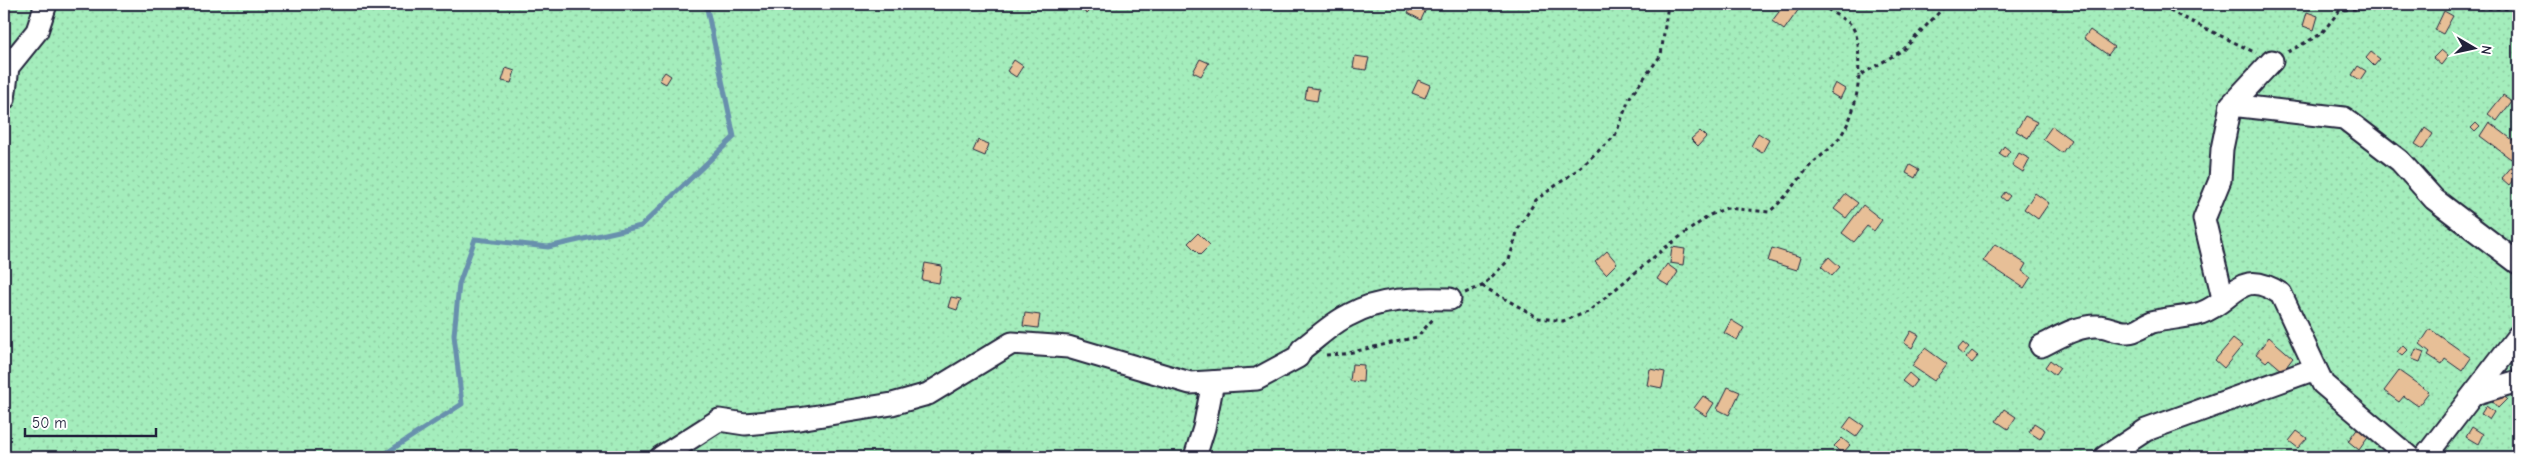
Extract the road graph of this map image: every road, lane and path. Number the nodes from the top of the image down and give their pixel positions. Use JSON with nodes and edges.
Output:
{"nodes":[{"id":1,"x":46,"y":4,"type":"edge"},
{"id":2,"x":1668,"y":4,"type":"edge"},
{"id":3,"x":1821,"y":4,"type":"edge"},
{"id":4,"x":1947,"y":4,"type":"edge"},
{"id":5,"x":2155,"y":4,"type":"edge"},
{"id":6,"x":2518,"y":9,"type":"edge"},
{"id":7,"x":2272,"y":61,"type":"junction"},
{"id":8,"x":1859,"y":76,"type":"junction"},
{"id":9,"x":4,"y":99,"type":"edge"},
{"id":10,"x":2231,"y":105,"type":"junction"},
{"id":11,"x":2518,"y":262,"type":"edge"},
{"id":12,"x":1482,"y":286,"type":"junction"},
{"id":13,"x":2223,"y":298,"type":"junction"},
{"id":14,"x":1450,"y":299,"type":"junction"},
{"id":15,"x":2518,"y":336,"type":"edge"},
{"id":16,"x":2041,"y":346,"type":"dead end"},
{"id":17,"x":1298,"y":357,"type":"junction"},
{"id":18,"x":2315,"y":369,"type":"junction"},
{"id":19,"x":2518,"y":381,"type":"edge"},
{"id":20,"x":1213,"y":382,"type":"junction"},
{"id":21,"x":2474,"y":394,"type":"junction"},
{"id":22,"x":661,"y":457,"type":"edge"},
{"id":23,"x":1195,"y":457,"type":"edge"},
{"id":24,"x":2105,"y":457,"type":"edge"},
{"id":25,"x":2409,"y":457,"type":"edge"},
{"id":26,"x":2425,"y":457,"type":"edge"}],
"edges":[{"from":1,"to":9,"type":"street"},
{"from":2,"to":12,"type":"path"},
{"from":3,"to":8,"type":"path"},
{"from":4,"to":8,"type":"path"},
{"from":5,"to":7,"type":"path"},
{"from":6,"to":7,"type":"path"},
{"from":7,"to":10,"type":"street"},
{"from":8,"to":12,"type":"path"},
{"from":10,"to":11,"type":"street"},
{"from":10,"to":13,"type":"street"},
{"from":12,"to":14,"type":"path"},
{"from":13,"to":16,"type":"street"},
{"from":13,"to":18,"type":"street"},
{"from":14,"to":17,"type":"street"},
{"from":14,"to":17,"type":"path"},
{"from":15,"to":21,"type":"street"},
{"from":17,"to":20,"type":"street"},
{"from":18,"to":24,"type":"street"},
{"from":18,"to":25,"type":"street"},
{"from":19,"to":21,"type":"street"},
{"from":20,"to":22,"type":"street"},
{"from":20,"to":23,"type":"street"},
{"from":21,"to":26,"type":"street"}]}
